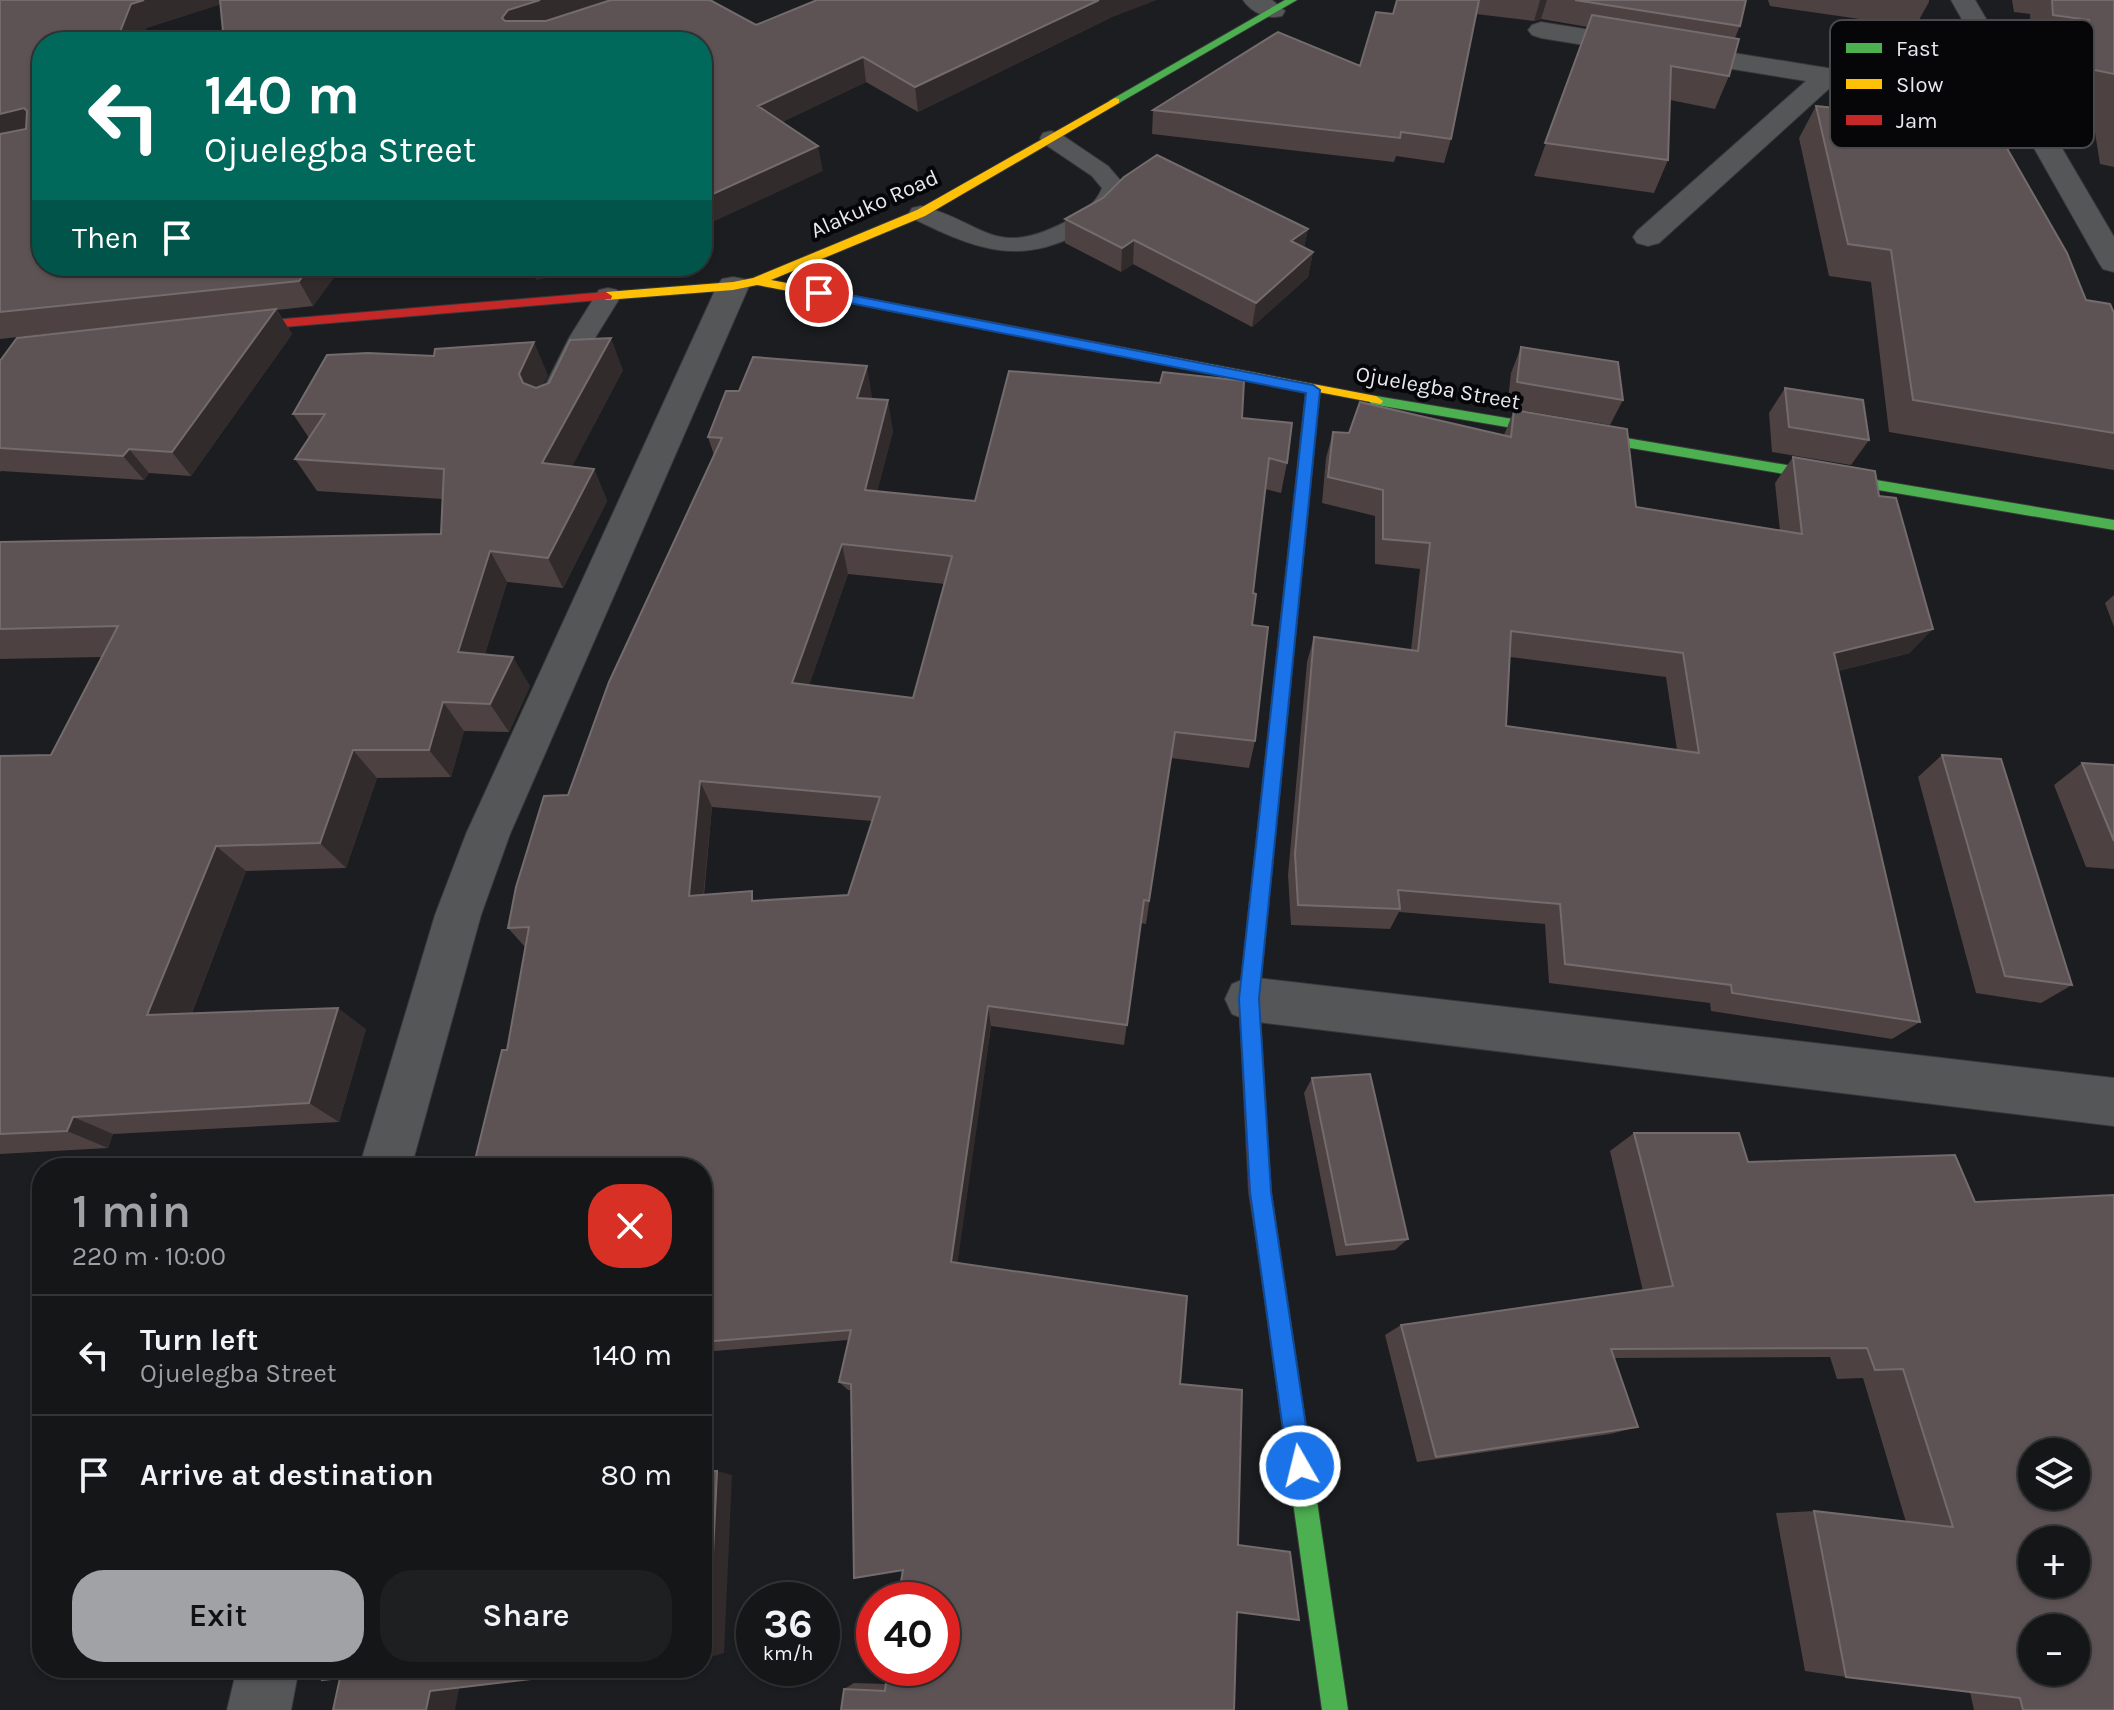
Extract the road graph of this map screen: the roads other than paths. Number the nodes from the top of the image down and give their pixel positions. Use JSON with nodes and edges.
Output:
{"nodes":[{"id":1,"x":1963,"y":0,"type":"edge"},
{"id":2,"x":1274,"y":4,"type":"edge"},
{"id":3,"x":1974,"y":20,"type":"edge"},
{"id":4,"x":1541,"y":30,"type":"dead end"},
{"id":5,"x":1827,"y":76,"type":"junction"},
{"id":6,"x":1830,"y":76,"type":"edge"},
{"id":7,"x":1051,"y":138,"type":"junction"},
{"id":8,"x":2047,"y":148,"type":"edge"},
{"id":9,"x":921,"y":213,"type":"junction"},
{"id":10,"x":1648,"y":237,"type":"dead end"},
{"id":11,"x":2114,"y":263,"type":"edge"},
{"id":12,"x":745,"y":283,"type":"junction"},
{"id":13,"x":608,"y":296,"type":"junction"},
{"id":14,"x":209,"y":330,"type":"edge"},
{"id":15,"x":1313,"y":390,"type":"junction"},
{"id":16,"x":550,"y":408,"type":"edge"},
{"id":17,"x":2114,"y":525,"type":"edge"},
{"id":18,"x":1249,"y":999,"type":"junction"},
{"id":19,"x":2114,"y":1102,"type":"edge"},
{"id":20,"x":388,"y":1158,"type":"edge"},
{"id":21,"x":266,"y":1678,"type":"edge"},
{"id":22,"x":259,"y":1710,"type":"edge"},
{"id":23,"x":1335,"y":1710,"type":"edge"}],
"edges":[{"from":1,"to":3,"type":"street"},
{"from":2,"to":7,"type":"street","name":"Alakuko Road"},
{"from":4,"to":5,"type":"street"},
{"from":5,"to":6,"type":"street"},
{"from":5,"to":10,"type":"street"},
{"from":7,"to":9,"type":"street","name":"Alakuko Road"},
{"from":7,"to":9,"type":"lane"},
{"from":8,"to":11,"type":"street"},
{"from":9,"to":12,"type":"street","name":"Alakuko Road"},
{"from":12,"to":13,"type":"street","name":"Alakuko Road"},
{"from":12,"to":15,"type":"street","name":"Ojuelegba Street"},
{"from":12,"to":20,"type":"street"},
{"from":13,"to":14,"type":"street","name":"Alakuko Road"},
{"from":13,"to":16,"type":"lane"},
{"from":15,"to":17,"type":"street","name":"Ojuelegba Street"},
{"from":15,"to":18,"type":"street"},
{"from":18,"to":19,"type":"street"},
{"from":18,"to":23,"type":"street"},
{"from":21,"to":22,"type":"street"}]}
